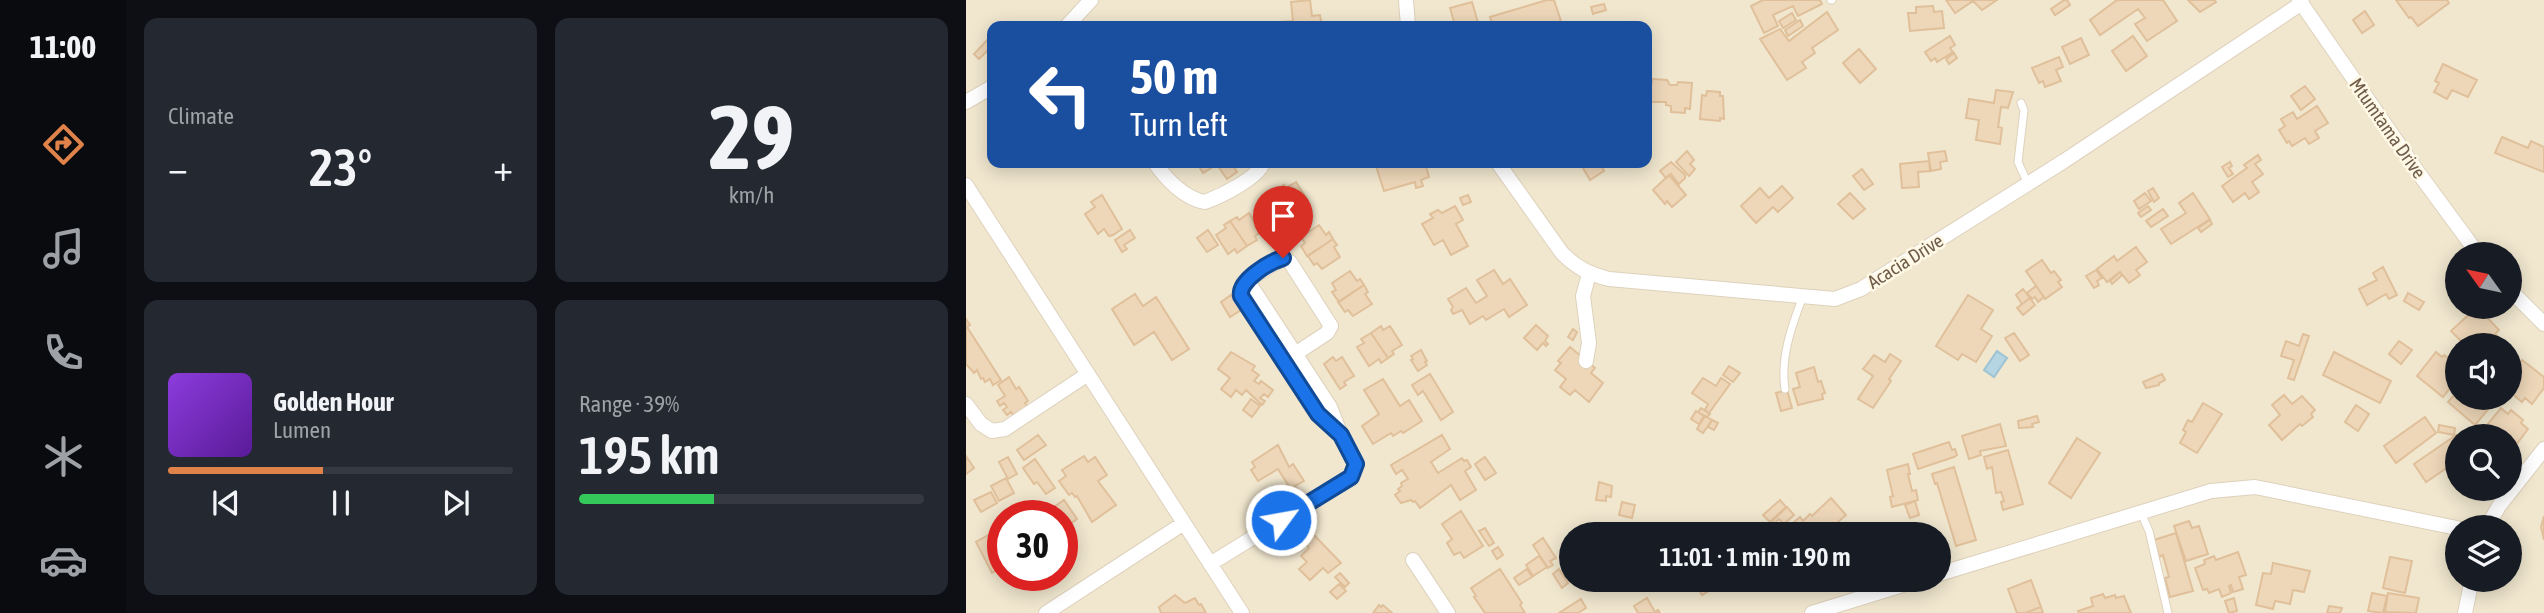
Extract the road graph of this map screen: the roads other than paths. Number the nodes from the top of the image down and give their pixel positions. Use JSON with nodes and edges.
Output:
{"nodes":[{"id":1,"x":1091,"y":0,"type":"edge"},
{"id":2,"x":1405,"y":0,"type":"edge"},
{"id":3,"x":2300,"y":2,"type":"edge"},
{"id":4,"x":1072,"y":21,"type":"edge"},
{"id":5,"x":1408,"y":21,"type":"edge"},
{"id":6,"x":987,"y":90,"type":"edge"},
{"id":7,"x":966,"y":102,"type":"edge"},
{"id":8,"x":2021,"y":103,"type":"dead end"},
{"id":9,"x":1159,"y":168,"type":"edge"},
{"id":10,"x":1261,"y":168,"type":"edge"},
{"id":11,"x":1502,"y":168,"type":"edge"},
{"id":12,"x":2028,"y":184,"type":"junction"},
{"id":13,"x":966,"y":185,"type":"edge"},
{"id":14,"x":2469,"y":242,"type":"edge"},
{"id":15,"x":1589,"y":274,"type":"junction"},
{"id":16,"x":1247,"y":280,"type":"junction"},
{"id":17,"x":1803,"y":296,"type":"junction"},
{"id":18,"x":2522,"y":301,"type":"edge"},
{"id":19,"x":2544,"y":324,"type":"edge"},
{"id":20,"x":1295,"y":354,"type":"junction"},
{"id":21,"x":1586,"y":361,"type":"dead end"},
{"id":22,"x":1088,"y":374,"type":"junction"},
{"id":23,"x":1785,"y":389,"type":"dead end"},
{"id":24,"x":966,"y":404,"type":"edge"},
{"id":25,"x":1341,"y":435,"type":"junction"},
{"id":26,"x":2544,"y":449,"type":"edge"},
{"id":27,"x":2141,"y":512,"type":"junction"},
{"id":28,"x":2494,"y":515,"type":"edge"},
{"id":29,"x":1184,"y":523,"type":"junction"},
{"id":30,"x":2445,"y":526,"type":"edge"},
{"id":31,"x":1413,"y":560,"type":"dead end"},
{"id":32,"x":1210,"y":564,"type":"junction"},
{"id":33,"x":1951,"y":570,"type":"edge"},
{"id":34,"x":1880,"y":592,"type":"edge"},
{"id":35,"x":2469,"y":592,"type":"edge"},
{"id":36,"x":1046,"y":613,"type":"edge"},
{"id":37,"x":1242,"y":613,"type":"edge"},
{"id":38,"x":1448,"y":613,"type":"edge"},
{"id":39,"x":1812,"y":613,"type":"edge"},
{"id":40,"x":2168,"y":613,"type":"edge"},
{"id":41,"x":2465,"y":613,"type":"edge"}],
"edges":[{"from":1,"to":4,"type":"street"},
{"from":2,"to":5,"type":"street"},
{"from":3,"to":12,"type":"street","name":"Acacia Drive"},
{"from":3,"to":14,"type":"street","name":"Mtumtama Drive"},
{"from":6,"to":7,"type":"street"},
{"from":8,"to":12,"type":"lane"},
{"from":9,"to":10,"type":"street"},
{"from":11,"to":15,"type":"street","name":"Acacia Drive"},
{"from":12,"to":17,"type":"street","name":"Acacia Drive"},
{"from":13,"to":22,"type":"street"},
{"from":15,"to":17,"type":"street","name":"Acacia Drive"},
{"from":15,"to":21,"type":"street"},
{"from":16,"to":20,"type":"street"},
{"from":16,"to":20,"type":"street"},
{"from":16,"to":25,"type":"street"},
{"from":17,"to":23,"type":"lane"},
{"from":18,"to":19,"type":"street"},
{"from":20,"to":25,"type":"street"},
{"from":22,"to":24,"type":"street"},
{"from":22,"to":29,"type":"street"},
{"from":25,"to":32,"type":"street"},
{"from":26,"to":28,"type":"street"},
{"from":27,"to":30,"type":"street"},
{"from":27,"to":33,"type":"street"},
{"from":27,"to":40,"type":"lane"},
{"from":29,"to":32,"type":"street"},
{"from":29,"to":36,"type":"street"},
{"from":31,"to":38,"type":"street"},
{"from":32,"to":37,"type":"street"},
{"from":34,"to":39,"type":"street"},
{"from":35,"to":41,"type":"street"}]}
